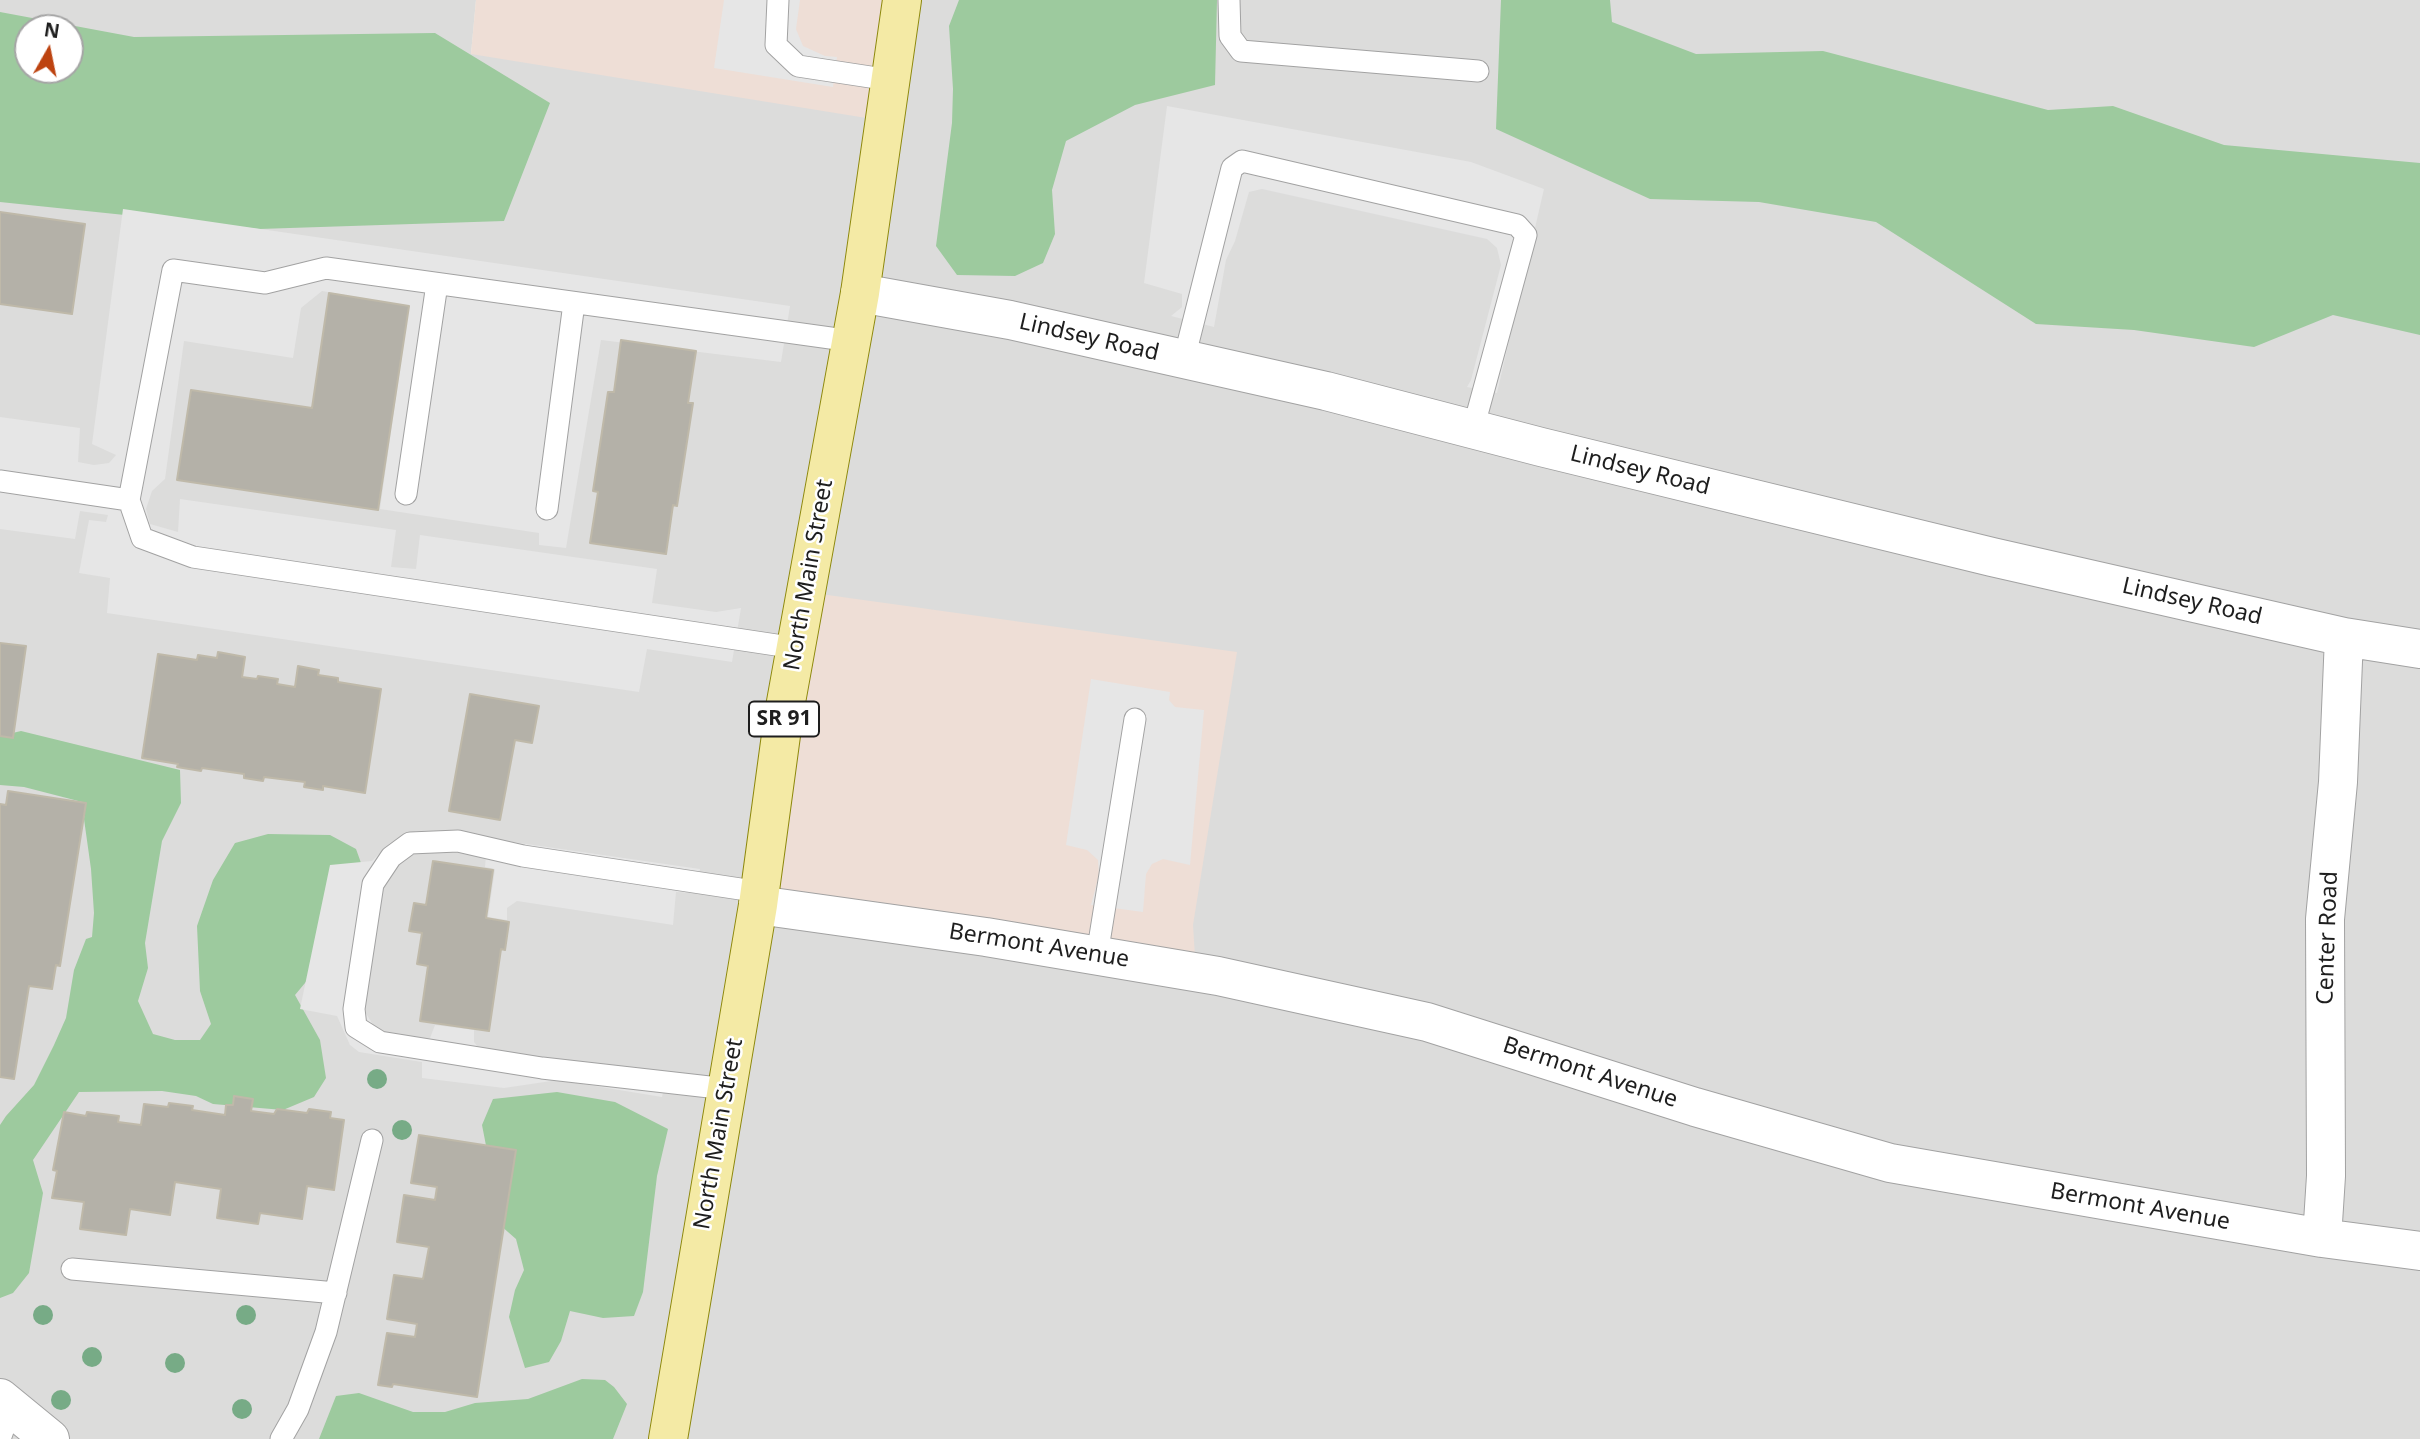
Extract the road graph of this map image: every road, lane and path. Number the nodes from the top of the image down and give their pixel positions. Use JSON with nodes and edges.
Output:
{"nodes":[{"id":1,"x":778,"y":0,"type":"edge"},
{"id":2,"x":902,"y":0,"type":"edge"},
{"id":3,"x":1229,"y":0,"type":"edge"},
{"id":4,"x":1478,"y":71,"type":"dead end"},
{"id":5,"x":890,"y":80,"type":"junction"},
{"id":6,"x":436,"y":284,"type":"junction"},
{"id":7,"x":860,"y":293,"type":"junction"},
{"id":8,"x":574,"y":303,"type":"junction"},
{"id":9,"x":852,"y":341,"type":"junction"},
{"id":10,"x":1184,"y":359,"type":"junction"},
{"id":11,"x":1473,"y":429,"type":"junction"},
{"id":12,"x":0,"y":481,"type":"edge"},
{"id":13,"x":406,"y":494,"type":"dead end"},
{"id":14,"x":129,"y":500,"type":"junction"},
{"id":15,"x":547,"y":509,"type":"dead end"},
{"id":16,"x":2344,"y":637,"type":"junction"},
{"id":17,"x":796,"y":648,"type":"junction"},
{"id":18,"x":2420,"y":649,"type":"edge"},
{"id":19,"x":1135,"y":719,"type":"dead end"},
{"id":20,"x":759,"y":898,"type":"junction"},
{"id":21,"x":1097,"y":955,"type":"junction"},
{"id":22,"x":727,"y":1089,"type":"junction"},
{"id":23,"x":372,"y":1140,"type":"dead end"},
{"id":24,"x":2322,"y":1238,"type":"junction"},
{"id":25,"x":2420,"y":1251,"type":"edge"},
{"id":26,"x":72,"y":1269,"type":"dead end"},
{"id":27,"x":336,"y":1293,"type":"junction"},
{"id":28,"x":4,"y":1415,"type":"edge"},
{"id":29,"x":50,"y":1439,"type":"edge"},
{"id":30,"x":281,"y":1439,"type":"edge"},
{"id":31,"x":668,"y":1439,"type":"edge"}],
"edges":[{"from":1,"to":5,"type":"lane"},
{"from":2,"to":5,"type":"main road","name":"North Main Street","number":"SR 91"},
{"from":3,"to":4,"type":"lane"},
{"from":5,"to":7,"type":"main road","name":"North Main Street","number":"SR 91"},
{"from":6,"to":8,"type":"lane"},
{"from":6,"to":13,"type":"lane"},
{"from":6,"to":14,"type":"lane"},
{"from":7,"to":9,"type":"main road","name":"North Main Street","number":"SR 91"},
{"from":7,"to":10,"type":"street","name":"Lindsey Road"},
{"from":8,"to":9,"type":"lane"},
{"from":8,"to":15,"type":"lane"},
{"from":9,"to":17,"type":"main road","name":"North Main Street","number":"SR 91"},
{"from":10,"to":11,"type":"street","name":"Lindsey Road"},
{"from":10,"to":11,"type":"lane"},
{"from":11,"to":16,"type":"street","name":"Lindsey Road"},
{"from":12,"to":14,"type":"lane"},
{"from":14,"to":17,"type":"lane"},
{"from":16,"to":18,"type":"street","name":"Lindsey Road"},
{"from":16,"to":24,"type":"street","name":"Center Road"},
{"from":17,"to":20,"type":"main road","name":"North Main Street","number":"SR 91"},
{"from":19,"to":21,"type":"lane"},
{"from":20,"to":21,"type":"street","name":"Bermont Avenue"},
{"from":20,"to":22,"type":"main road","name":"North Main Street","number":"SR 91"},
{"from":20,"to":22,"type":"lane"},
{"from":21,"to":24,"type":"street","name":"Bermont Avenue"},
{"from":22,"to":31,"type":"main road","name":"North Main Street","number":"SR 91"},
{"from":23,"to":27,"type":"lane"},
{"from":24,"to":25,"type":"street","name":"Bermont Avenue"},
{"from":26,"to":27,"type":"lane"},
{"from":27,"to":30,"type":"lane"},
{"from":28,"to":29,"type":"street"}]}
